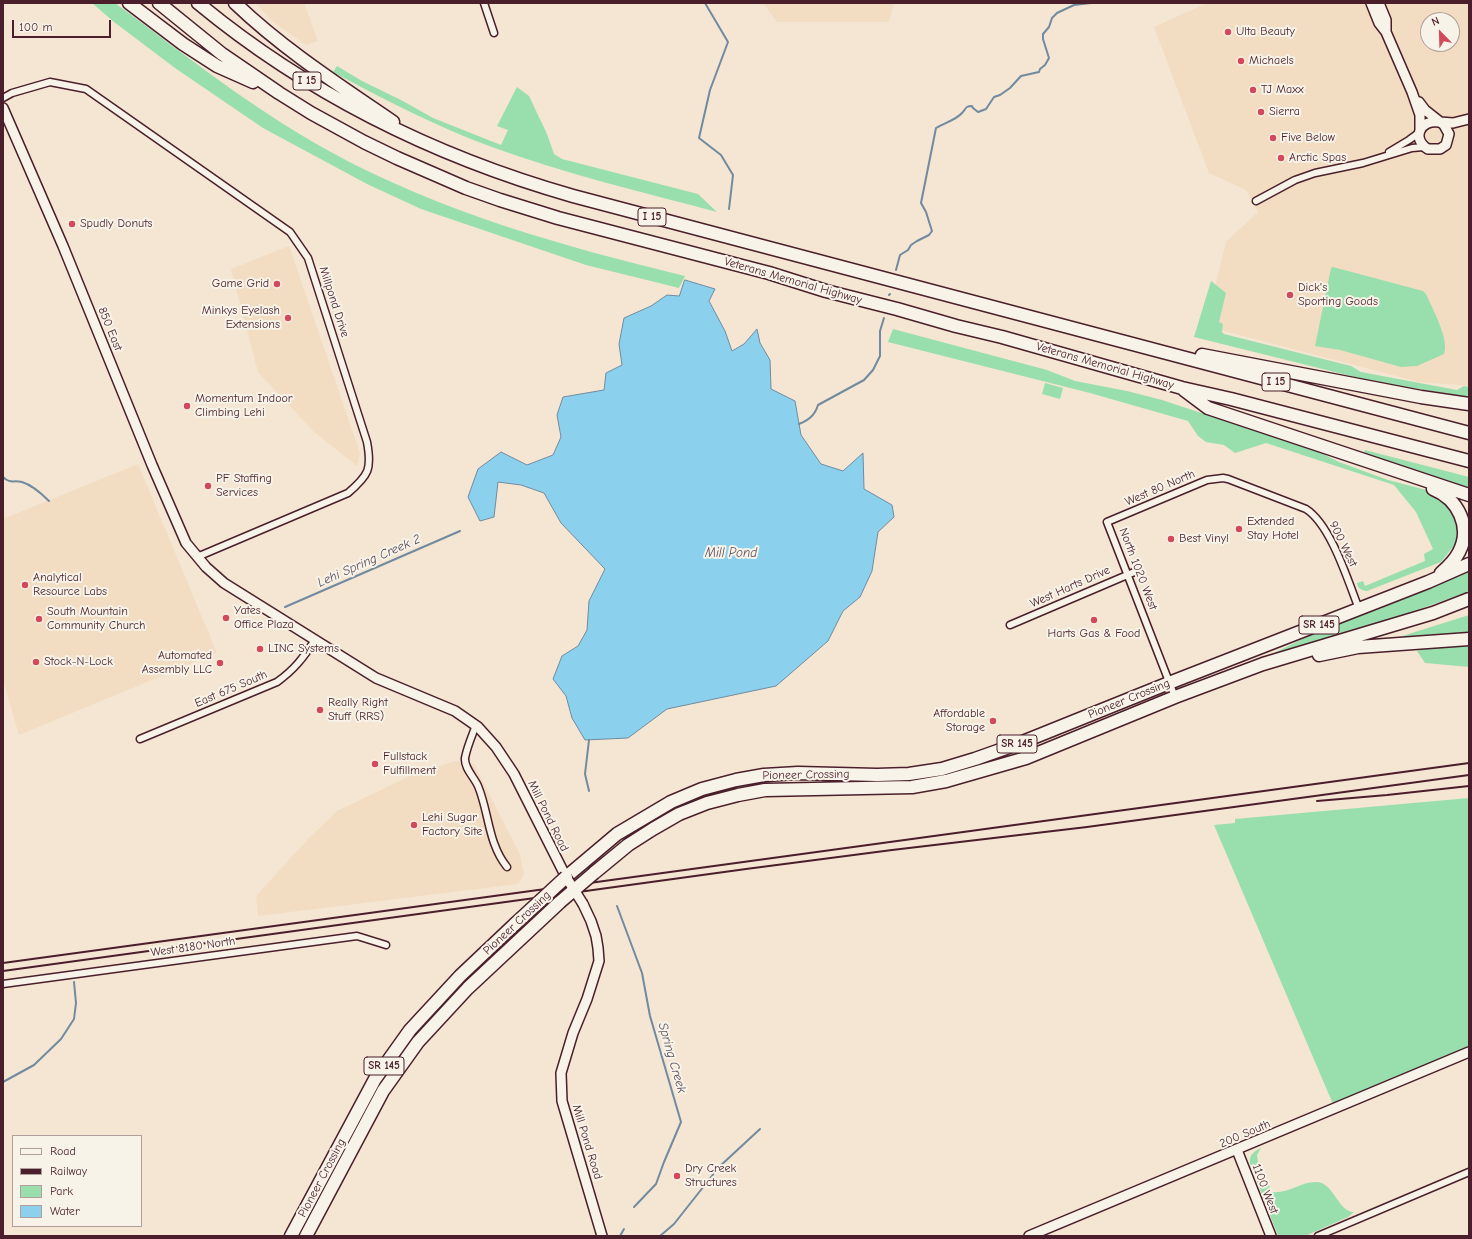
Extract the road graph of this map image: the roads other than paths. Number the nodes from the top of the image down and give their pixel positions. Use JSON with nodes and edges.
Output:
{"nodes":[{"id":1,"x":129,"y":3,"type":"edge"},
{"id":2,"x":160,"y":3,"type":"edge"},
{"id":3,"x":198,"y":3,"type":"edge"},
{"id":4,"x":235,"y":3,"type":"edge"},
{"id":5,"x":484,"y":3,"type":"edge"},
{"id":6,"x":1371,"y":3,"type":"edge"},
{"id":7,"x":1379,"y":3,"type":"edge"},
{"id":8,"x":1386,"y":32,"type":"junction"},
{"id":9,"x":494,"y":33,"type":"dead end"},
{"id":10,"x":1412,"y":92,"type":"junction"},
{"id":11,"x":279,"y":93,"type":"junction"},
{"id":12,"x":3,"y":98,"type":"edge"},
{"id":13,"x":3,"y":108,"type":"edge"},
{"id":14,"x":1469,"y":120,"type":"edge"},
{"id":15,"x":1440,"y":122,"type":"junction"},
{"id":16,"x":1420,"y":131,"type":"junction"},
{"id":17,"x":1448,"y":140,"type":"junction"},
{"id":18,"x":426,"y":144,"type":"junction"},
{"id":19,"x":1424,"y":146,"type":"junction"},
{"id":20,"x":1382,"y":156,"type":"junction"},
{"id":21,"x":1256,"y":200,"type":"dead end"},
{"id":22,"x":1084,"y":331,"type":"junction"},
{"id":23,"x":1182,"y":388,"type":"junction"},
{"id":24,"x":1469,"y":404,"type":"edge"},
{"id":25,"x":1469,"y":433,"type":"edge"},
{"id":26,"x":1350,"y":455,"type":"junction"},
{"id":27,"x":1469,"y":462,"type":"edge"},
{"id":28,"x":1223,"y":478,"type":"joint"},
{"id":29,"x":1469,"y":495,"type":"edge"},
{"id":30,"x":1108,"y":522,"type":"joint"},
{"id":31,"x":197,"y":557,"type":"junction"},
{"id":32,"x":1469,"y":564,"type":"edge"},
{"id":33,"x":1139,"y":570,"type":"dead end"},
{"id":34,"x":1128,"y":574,"type":"junction"},
{"id":35,"x":1428,"y":582,"type":"junction"},
{"id":36,"x":1469,"y":600,"type":"edge"},
{"id":37,"x":1359,"y":609,"type":"junction"},
{"id":38,"x":1010,"y":626,"type":"dead end"},
{"id":39,"x":1469,"y":639,"type":"edge"},
{"id":40,"x":315,"y":640,"type":"junction"},
{"id":41,"x":1169,"y":683,"type":"junction"},
{"id":42,"x":1175,"y":697,"type":"junction"},
{"id":43,"x":476,"y":725,"type":"junction"},
{"id":44,"x":140,"y":739,"type":"dead end"},
{"id":45,"x":507,"y":867,"type":"dead end"},
{"id":46,"x":566,"y":877,"type":"junction"},
{"id":47,"x":574,"y":890,"type":"junction"},
{"id":48,"x":386,"y":945,"type":"dead end"},
{"id":49,"x":3,"y":984,"type":"edge"},
{"id":50,"x":1469,"y":1052,"type":"edge"},
{"id":51,"x":1237,"y":1150,"type":"junction"},
{"id":52,"x":1469,"y":1172,"type":"edge"},
{"id":53,"x":291,"y":1236,"type":"edge"},
{"id":54,"x":306,"y":1236,"type":"edge"},
{"id":55,"x":602,"y":1236,"type":"edge"},
{"id":56,"x":1029,"y":1236,"type":"edge"},
{"id":57,"x":1271,"y":1236,"type":"edge"},
{"id":58,"x":1318,"y":1236,"type":"edge"}],
"edges":[{"from":1,"to":11,"type":"highway"},
{"from":2,"to":11,"type":"highway","name":"Veterans Memorial Highway","number":"I 15"},
{"from":3,"to":18,"type":"highway","name":"Veterans Memorial Highway","number":"I 15"},
{"from":4,"to":18,"type":"highway"},
{"from":5,"to":9,"type":"street"},
{"from":6,"to":8,"type":"street"},
{"from":7,"to":8,"type":"street"},
{"from":8,"to":10,"type":"street"},
{"from":10,"to":15,"type":"street"},
{"from":10,"to":16,"type":"street"},
{"from":11,"to":23,"type":"highway","name":"Veterans Memorial Highway","number":"I 15"},
{"from":12,"to":31,"type":"street","name":"Millpond Drive"},
{"from":13,"to":31,"type":"street","name":"850 East"},
{"from":14,"to":15,"type":"street"},
{"from":14,"to":17,"type":"street"},
{"from":15,"to":16,"type":"street"},
{"from":15,"to":17,"type":"street"},
{"from":16,"to":19,"type":"street"},
{"from":16,"to":20,"type":"street"},
{"from":17,"to":19,"type":"street"},
{"from":18,"to":22,"type":"highway","name":"Veterans Memorial Highway","number":"I 15"},
{"from":19,"to":20,"type":"street"},
{"from":20,"to":21,"type":"street"},
{"from":22,"to":24,"type":"highway"},
{"from":22,"to":25,"type":"highway","name":"Veterans Memorial Highway","number":"I 15"},
{"from":23,"to":26,"type":"highway"},
{"from":23,"to":27,"type":"highway","name":"Veterans Memorial Highway","number":"I 15"},
{"from":26,"to":29,"type":"highway"},
{"from":26,"to":35,"type":"highway"},
{"from":28,"to":30,"type":"street","name":"West 80 North"},
{"from":28,"to":37,"type":"street","name":"900 West"},
{"from":30,"to":34,"type":"street","name":"North 1020 West"},
{"from":31,"to":40,"type":"street","name":"Mill Pond Road"},
{"from":32,"to":35,"type":"highway","name":"Pioneer Crossing","number":"SR 145"},
{"from":33,"to":34,"type":"street","name":"West Harts Drive"},
{"from":34,"to":38,"type":"street","name":"West Harts Drive"},
{"from":34,"to":41,"type":"street","name":"North 1020 West"},
{"from":35,"to":37,"type":"highway","name":"Pioneer Crossing","number":"SR 145"},
{"from":36,"to":42,"type":"highway","name":"Pioneer Crossing","number":"SR 145"},
{"from":37,"to":41,"type":"highway","name":"Pioneer Crossing","number":"SR 145"},
{"from":39,"to":42,"type":"highway"},
{"from":40,"to":43,"type":"street","name":"Mill Pond Road"},
{"from":40,"to":44,"type":"street","name":"East 675 South"},
{"from":41,"to":42,"type":"street","name":"North 1020 West"},
{"from":41,"to":46,"type":"highway","name":"Pioneer Crossing","number":"SR 145"},
{"from":42,"to":47,"type":"highway","name":"Pioneer Crossing","number":"SR 145","bridge":true},
{"from":43,"to":45,"type":"street"},
{"from":43,"to":46,"type":"street","name":"Mill Pond Road"},
{"from":46,"to":47,"type":"street","name":"Mill Pond Road","bridge":true},
{"from":46,"to":53,"type":"highway","name":"Pioneer Crossing","number":"SR 145","bridge":true},
{"from":47,"to":54,"type":"highway","name":"Pioneer Crossing","number":"SR 145","bridge":true},
{"from":47,"to":55,"type":"street","name":"Mill Pond Road","bridge":true},
{"from":48,"to":49,"type":"street","name":"West 8180 North"},
{"from":50,"to":51,"type":"street","name":"200 South"},
{"from":51,"to":56,"type":"street","name":"200 South"},
{"from":51,"to":57,"type":"street","name":"1100 West"},
{"from":52,"to":58,"type":"street"}]}
